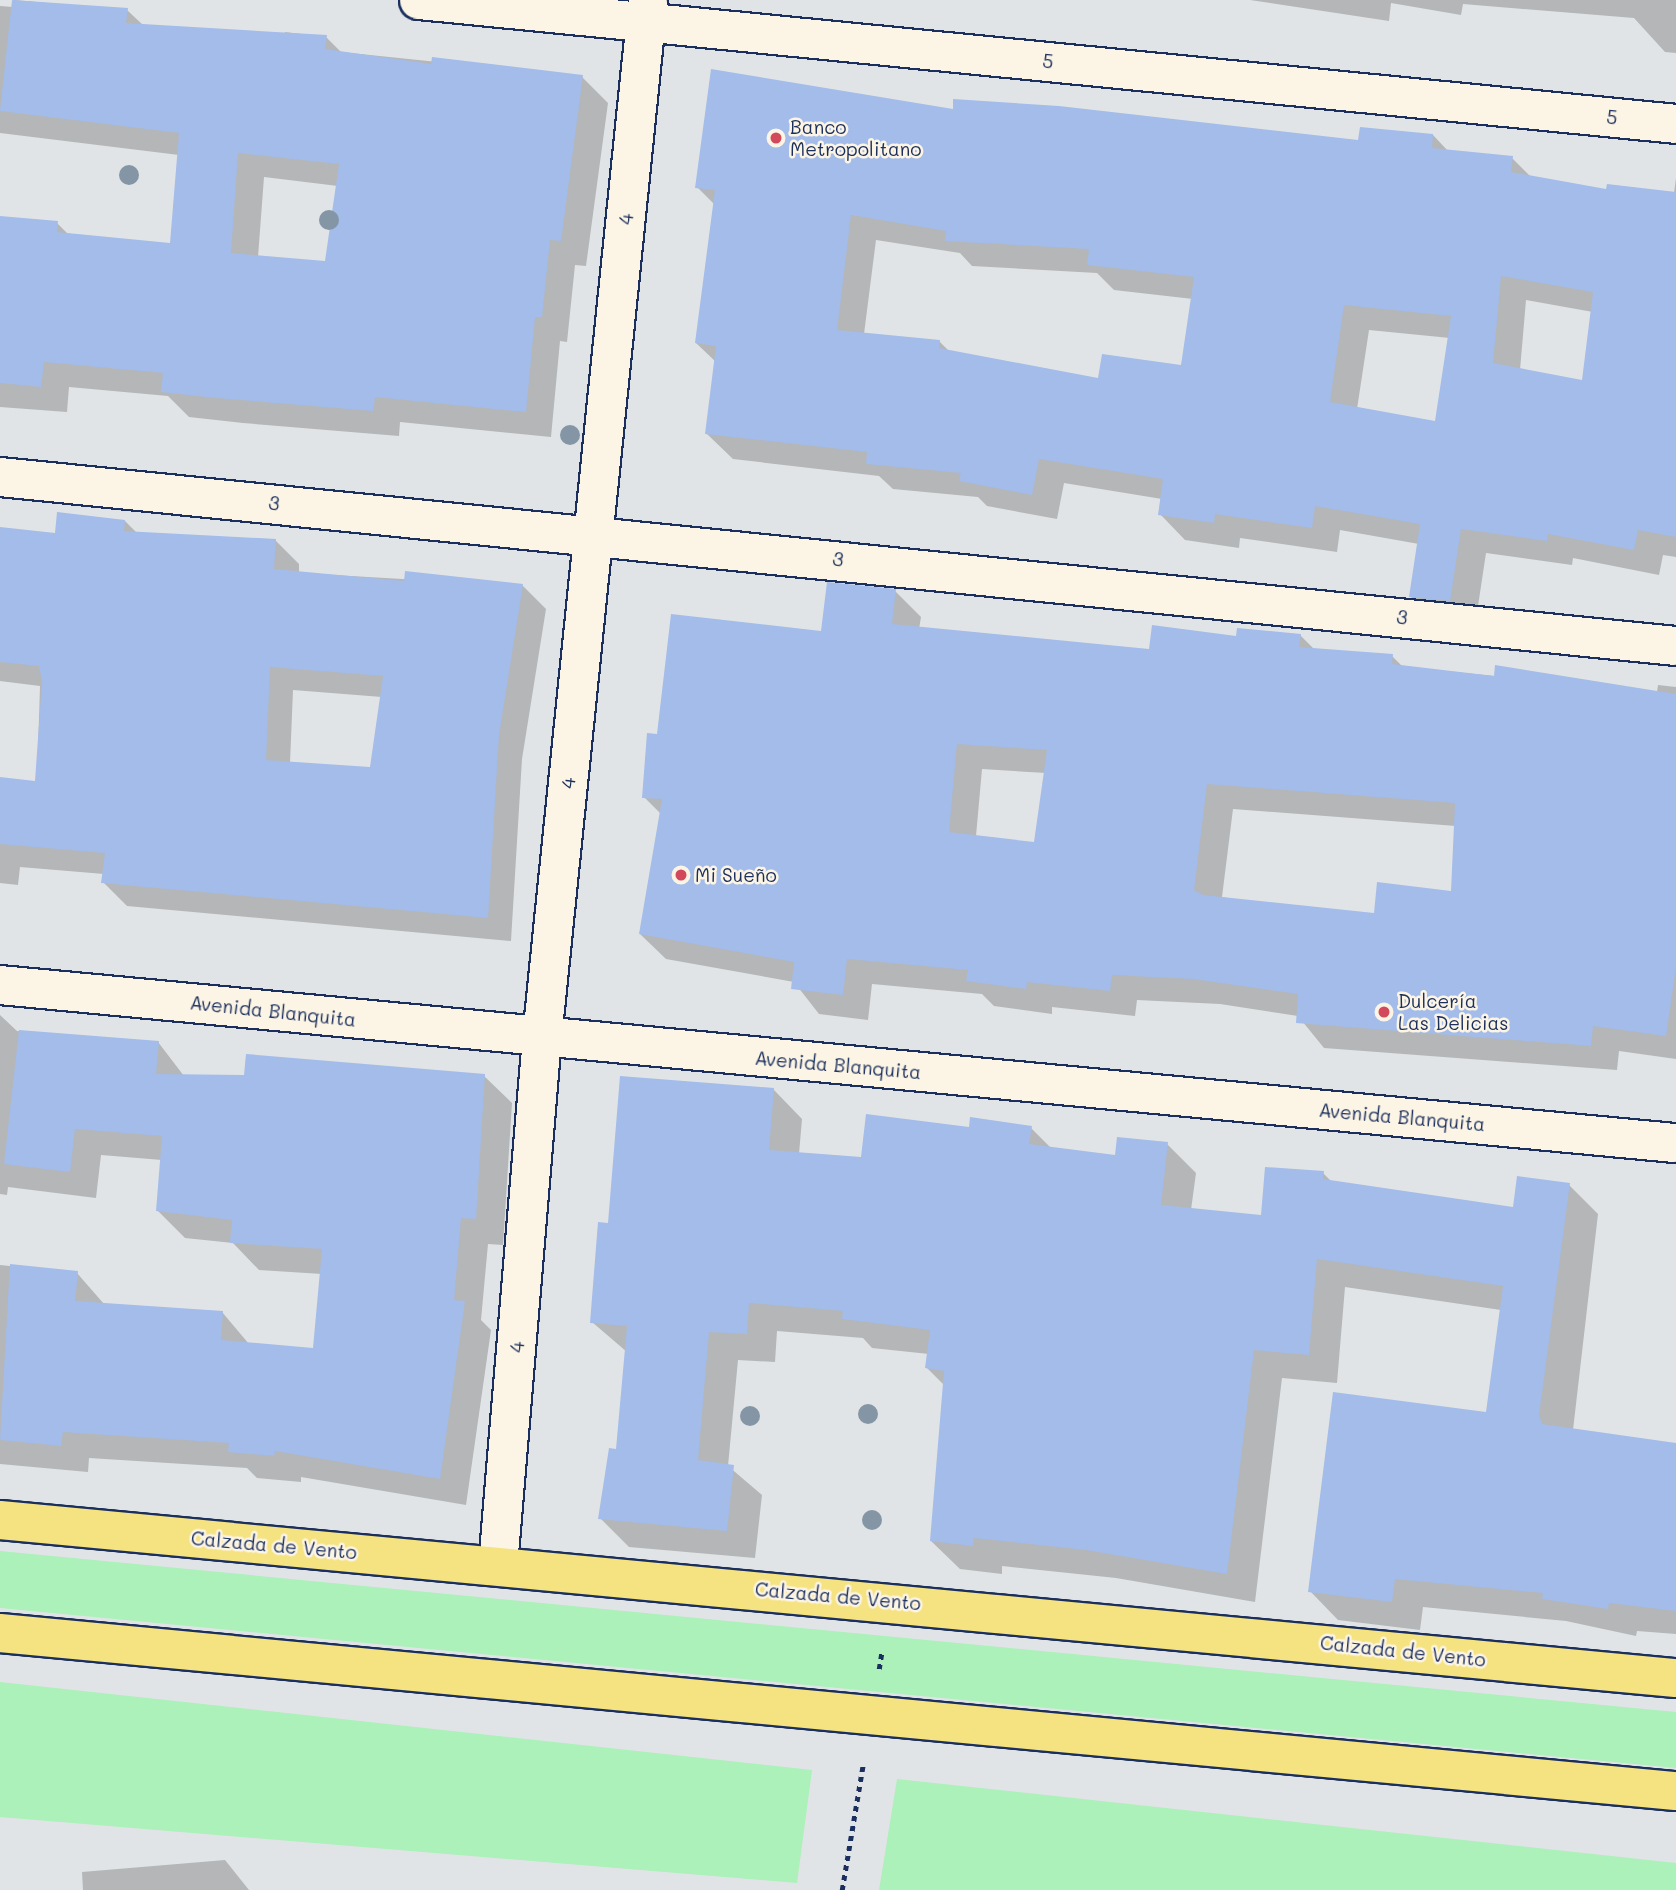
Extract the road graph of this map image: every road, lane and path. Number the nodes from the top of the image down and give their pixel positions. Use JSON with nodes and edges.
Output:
{"nodes":[{"id":1,"x":419,"y":0,"type":"edge"},
{"id":2,"x":647,"y":11,"type":"edge"},
{"id":3,"x":1676,"y":124,"type":"edge"},
{"id":4,"x":0,"y":477,"type":"edge"},
{"id":5,"x":594,"y":533,"type":"junction"},
{"id":6,"x":1676,"y":646,"type":"edge"},
{"id":7,"x":0,"y":985,"type":"edge"},
{"id":8,"x":542,"y":1038,"type":"junction"},
{"id":9,"x":1676,"y":1143,"type":"edge"},
{"id":10,"x":0,"y":1520,"type":"edge"},
{"id":11,"x":498,"y":1566,"type":"junction"},
{"id":12,"x":0,"y":1633,"type":"edge"},
{"id":13,"x":1676,"y":1678,"type":"edge"},
{"id":14,"x":1676,"y":1791,"type":"edge"}],
"edges":[{"from":1,"to":2,"type":"street","name":"5"},
{"from":2,"to":3,"type":"street","name":"5"},
{"from":2,"to":5,"type":"street","name":"4"},
{"from":4,"to":5,"type":"street","name":"3"},
{"from":5,"to":6,"type":"street","name":"3"},
{"from":5,"to":8,"type":"street","name":"4"},
{"from":7,"to":8,"type":"street","name":"Avenida Blanquita"},
{"from":8,"to":9,"type":"street","name":"Avenida Blanquita"},
{"from":8,"to":11,"type":"street","name":"4"},
{"from":10,"to":11,"type":"main road","name":"Calzada de Vento"},
{"from":11,"to":13,"type":"main road","name":"Calzada de Vento"},
{"from":12,"to":14,"type":"main road"}]}
